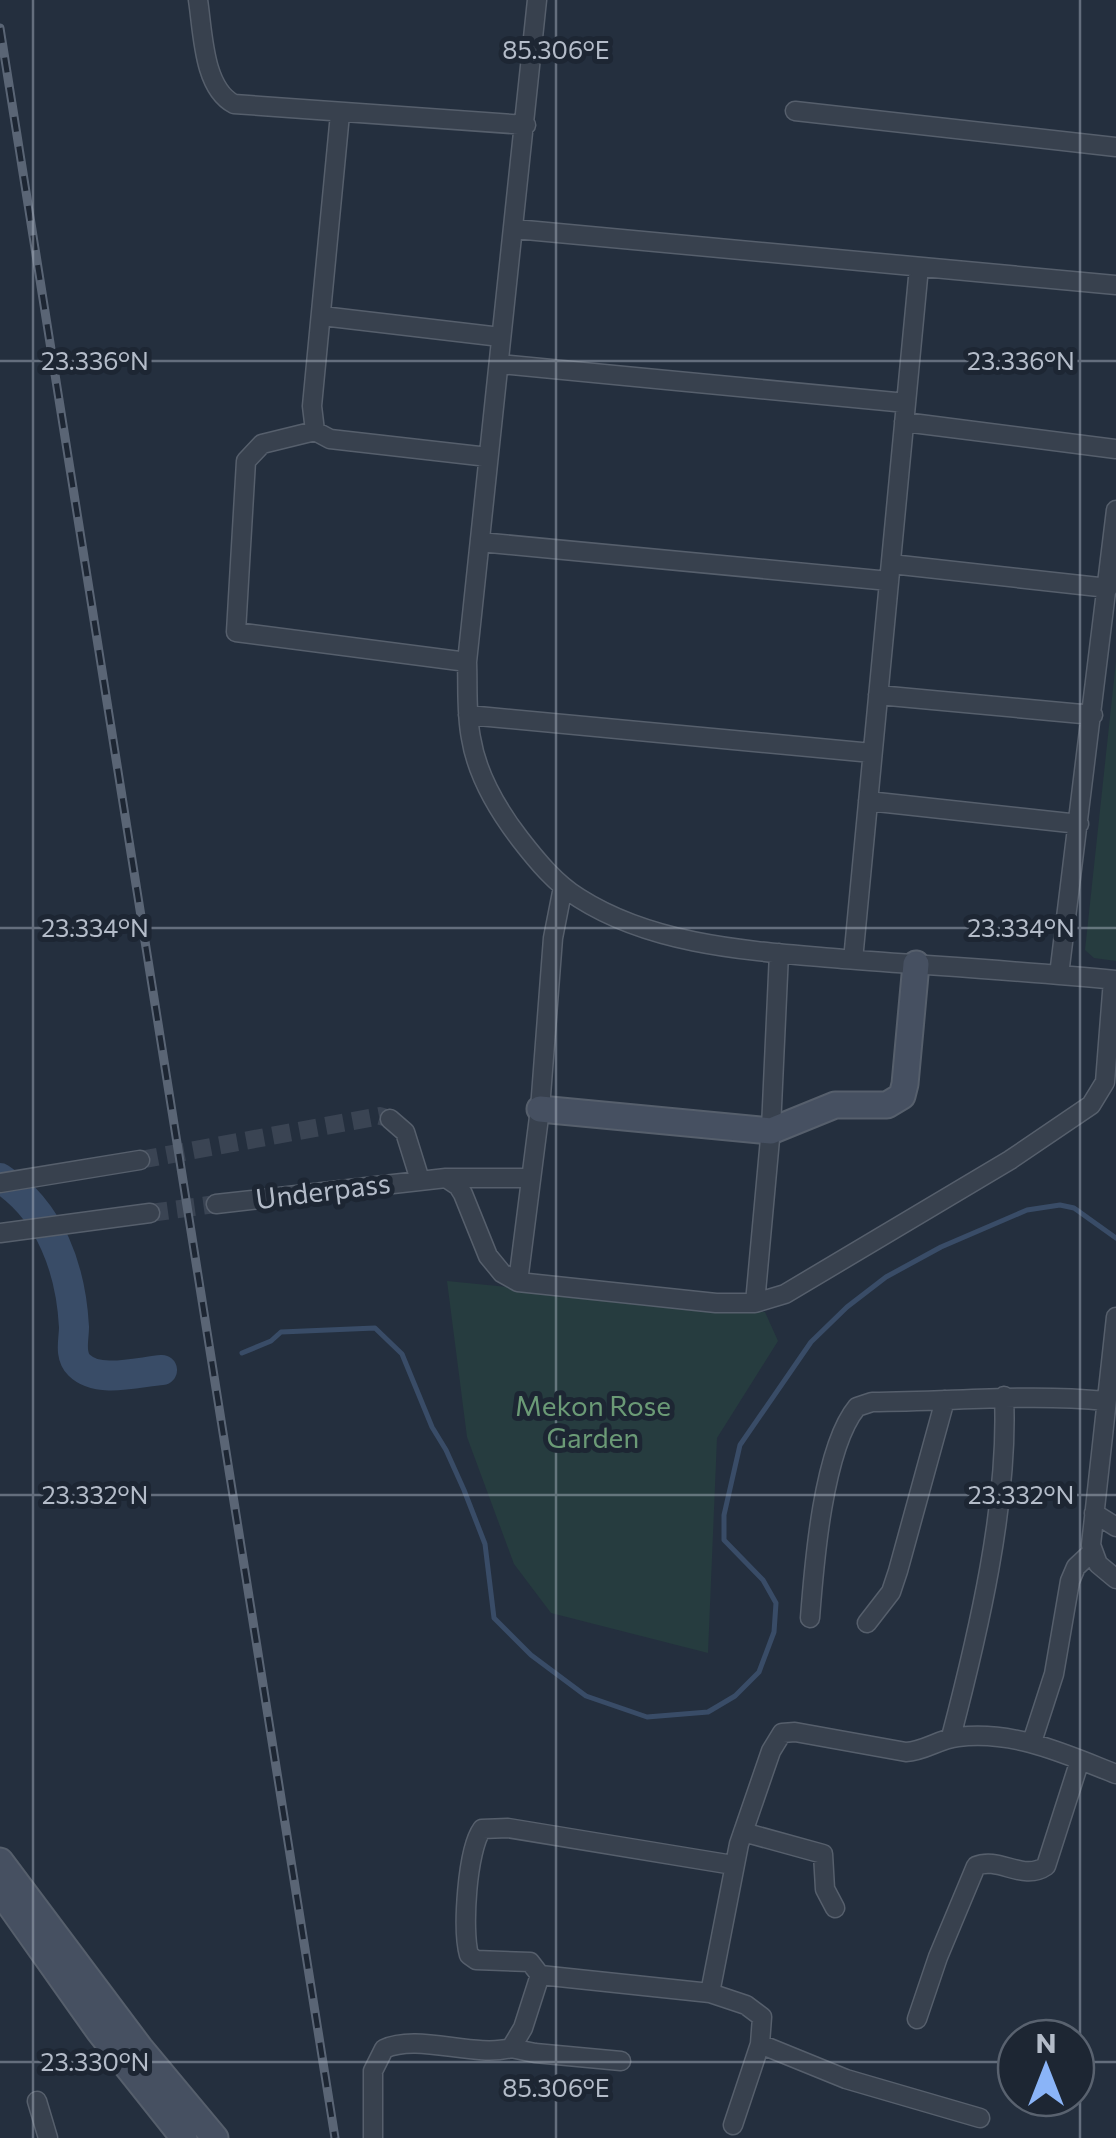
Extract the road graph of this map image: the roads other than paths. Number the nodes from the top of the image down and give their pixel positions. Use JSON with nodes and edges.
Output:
{"nodes":[{"id":1,"x":198,"y":0,"type":"edge"},
{"id":2,"x":537,"y":0,"type":"edge"},
{"id":3,"x":795,"y":111,"type":"dead end"},
{"id":4,"x":340,"y":114,"type":"junction"},
{"id":5,"x":526,"y":125,"type":"junction"},
{"id":6,"x":1116,"y":147,"type":"edge"},
{"id":7,"x":515,"y":229,"type":"junction"},
{"id":8,"x":919,"y":267,"type":"junction"},
{"id":9,"x":1116,"y":286,"type":"edge"},
{"id":10,"x":322,"y":316,"type":"junction"},
{"id":11,"x":492,"y":336,"type":"dead end"},
{"id":12,"x":500,"y":364,"type":"junction"},
{"id":13,"x":906,"y":402,"type":"junction"},
{"id":14,"x":904,"y":422,"type":"junction"},
{"id":15,"x":315,"y":430,"type":"junction"},
{"id":16,"x":1116,"y":449,"type":"edge"},
{"id":17,"x":488,"y":457,"type":"junction"},
{"id":18,"x":1116,"y":510,"type":"edge"},
{"id":19,"x":480,"y":542,"type":"junction"},
{"id":20,"x":890,"y":572,"type":"junction"},
{"id":21,"x":1108,"y":588,"type":"junction"},
{"id":22,"x":468,"y":662,"type":"junction"},
{"id":23,"x":878,"y":695,"type":"junction"},
{"id":24,"x":468,"y":715,"type":"junction"},
{"id":25,"x":1093,"y":715,"type":"junction"},
{"id":26,"x":872,"y":753,"type":"junction"},
{"id":27,"x":868,"y":801,"type":"junction"},
{"id":28,"x":1079,"y":824,"type":"junction"},
{"id":29,"x":563,"y":887,"type":"junction"},
{"id":30,"x":779,"y":953,"type":"junction"},
{"id":31,"x":852,"y":960,"type":"junction"},
{"id":32,"x":916,"y":964,"type":"junction"},
{"id":33,"x":1058,"y":975,"type":"junction"},
{"id":34,"x":1114,"y":980,"type":"edge"},
{"id":35,"x":540,"y":1109,"type":"junction"},
{"id":36,"x":390,"y":1119,"type":"dead end"},
{"id":37,"x":771,"y":1131,"type":"junction"},
{"id":38,"x":140,"y":1160,"type":"tunnel mouth"},
{"id":39,"x":446,"y":1178,"type":"junction"},
{"id":40,"x":529,"y":1178,"type":"junction"},
{"id":41,"x":420,"y":1180,"type":"junction"},
{"id":42,"x":0,"y":1183,"type":"edge"},
{"id":43,"x":216,"y":1204,"type":"tunnel mouth"},
{"id":44,"x":150,"y":1213,"type":"tunnel mouth"},
{"id":45,"x":0,"y":1233,"type":"edge"},
{"id":46,"x":518,"y":1282,"type":"junction"},
{"id":47,"x":755,"y":1303,"type":"junction"},
{"id":48,"x":1116,"y":1317,"type":"edge"},
{"id":49,"x":1116,"y":1325,"type":"edge"},
{"id":50,"x":1004,"y":1396,"type":"junction"},
{"id":51,"x":945,"y":1400,"type":"junction"},
{"id":52,"x":1106,"y":1401,"type":"junction"},
{"id":53,"x":1094,"y":1513,"type":"junction"},
{"id":54,"x":1116,"y":1527,"type":"edge"},
{"id":55,"x":1092,"y":1552,"type":"junction"},
{"id":56,"x":1116,"y":1580,"type":"edge"},
{"id":57,"x":810,"y":1618,"type":"dead end"},
{"id":58,"x":868,"y":1623,"type":"dead end"},
{"id":59,"x":951,"y":1737,"type":"junction"},
{"id":60,"x":1032,"y":1742,"type":"junction"},
{"id":61,"x":1080,"y":1760,"type":"junction"},
{"id":62,"x":1116,"y":1774,"type":"edge"},
{"id":63,"x":742,"y":1832,"type":"junction"},
{"id":64,"x":0,"y":1861,"type":"edge"},
{"id":65,"x":733,"y":1866,"type":"junction"},
{"id":66,"x":0,"y":1891,"type":"edge"},
{"id":67,"x":835,"y":1908,"type":"dead end"},
{"id":68,"x":540,"y":1975,"type":"junction"},
{"id":69,"x":710,"y":1993,"type":"junction"},
{"id":70,"x":917,"y":2020,"type":"dead end"},
{"id":71,"x":760,"y":2044,"type":"junction"},
{"id":72,"x":511,"y":2048,"type":"junction"},
{"id":73,"x":621,"y":2061,"type":"dead end"},
{"id":74,"x":37,"y":2101,"type":"dead end"},
{"id":75,"x":980,"y":2118,"type":"dead end"},
{"id":76,"x":733,"y":2125,"type":"dead end"},
{"id":77,"x":48,"y":2138,"type":"edge"},
{"id":78,"x":184,"y":2138,"type":"edge"},
{"id":79,"x":216,"y":2138,"type":"edge"},
{"id":80,"x":372,"y":2138,"type":"edge"}],
"edges":[{"from":1,"to":4,"type":"street"},
{"from":2,"to":5,"type":"street"},
{"from":3,"to":6,"type":"street"},
{"from":4,"to":5,"type":"street"},
{"from":4,"to":10,"type":"street"},
{"from":5,"to":7,"type":"street"},
{"from":7,"to":8,"type":"street"},
{"from":7,"to":12,"type":"street"},
{"from":8,"to":9,"type":"street"},
{"from":8,"to":13,"type":"street"},
{"from":10,"to":11,"type":"street"},
{"from":10,"to":15,"type":"street"},
{"from":12,"to":13,"type":"street"},
{"from":12,"to":17,"type":"street"},
{"from":13,"to":14,"type":"street"},
{"from":14,"to":16,"type":"street"},
{"from":14,"to":20,"type":"street"},
{"from":15,"to":17,"type":"street"},
{"from":15,"to":22,"type":"street"},
{"from":17,"to":19,"type":"street"},
{"from":18,"to":21,"type":"street"},
{"from":19,"to":20,"type":"street"},
{"from":19,"to":22,"type":"street"},
{"from":20,"to":21,"type":"street"},
{"from":20,"to":23,"type":"street"},
{"from":21,"to":25,"type":"street"},
{"from":22,"to":24,"type":"street"},
{"from":23,"to":25,"type":"street"},
{"from":23,"to":26,"type":"street"},
{"from":24,"to":26,"type":"street"},
{"from":24,"to":29,"type":"street"},
{"from":25,"to":28,"type":"street"},
{"from":26,"to":27,"type":"street"},
{"from":27,"to":28,"type":"street"},
{"from":27,"to":31,"type":"street"},
{"from":28,"to":33,"type":"street"},
{"from":29,"to":30,"type":"street"},
{"from":29,"to":35,"type":"street"},
{"from":30,"to":31,"type":"street"},
{"from":30,"to":37,"type":"street"},
{"from":31,"to":32,"type":"street"},
{"from":32,"to":33,"type":"street"},
{"from":32,"to":37,"type":"main road"},
{"from":33,"to":34,"type":"street"},
{"from":34,"to":47,"type":"street"},
{"from":35,"to":37,"type":"main road"},
{"from":35,"to":40,"type":"street"},
{"from":36,"to":41,"type":"street","name":"Underpass"},
{"from":37,"to":47,"type":"street"},
{"from":38,"to":42,"type":"street"},
{"from":39,"to":40,"type":"street"},
{"from":39,"to":41,"type":"street"},
{"from":39,"to":46,"type":"street"},
{"from":40,"to":46,"type":"street"},
{"from":41,"to":43,"type":"street","name":"Underpass"},
{"from":44,"to":45,"type":"street"},
{"from":46,"to":47,"type":"street"},
{"from":48,"to":49,"type":"street"},
{"from":49,"to":52,"type":"street"},
{"from":50,"to":51,"type":"street"},
{"from":50,"to":52,"type":"street"},
{"from":50,"to":59,"type":"street"},
{"from":51,"to":57,"type":"street"},
{"from":51,"to":58,"type":"street"},
{"from":52,"to":53,"type":"street"},
{"from":53,"to":54,"type":"street"},
{"from":53,"to":55,"type":"street"},
{"from":55,"to":56,"type":"street"},
{"from":55,"to":60,"type":"street"},
{"from":59,"to":60,"type":"street"},
{"from":59,"to":63,"type":"street"},
{"from":60,"to":61,"type":"street"},
{"from":61,"to":62,"type":"street"},
{"from":61,"to":70,"type":"street"},
{"from":63,"to":65,"type":"street"},
{"from":63,"to":67,"type":"street"},
{"from":64,"to":79,"type":"main road"},
{"from":65,"to":68,"type":"street"},
{"from":65,"to":69,"type":"street"},
{"from":66,"to":78,"type":"main road"},
{"from":68,"to":69,"type":"street"},
{"from":68,"to":72,"type":"street"},
{"from":69,"to":71,"type":"street"},
{"from":71,"to":75,"type":"street"},
{"from":71,"to":76,"type":"street"},
{"from":72,"to":73,"type":"street"},
{"from":72,"to":80,"type":"street"},
{"from":74,"to":77,"type":"street"}]}
